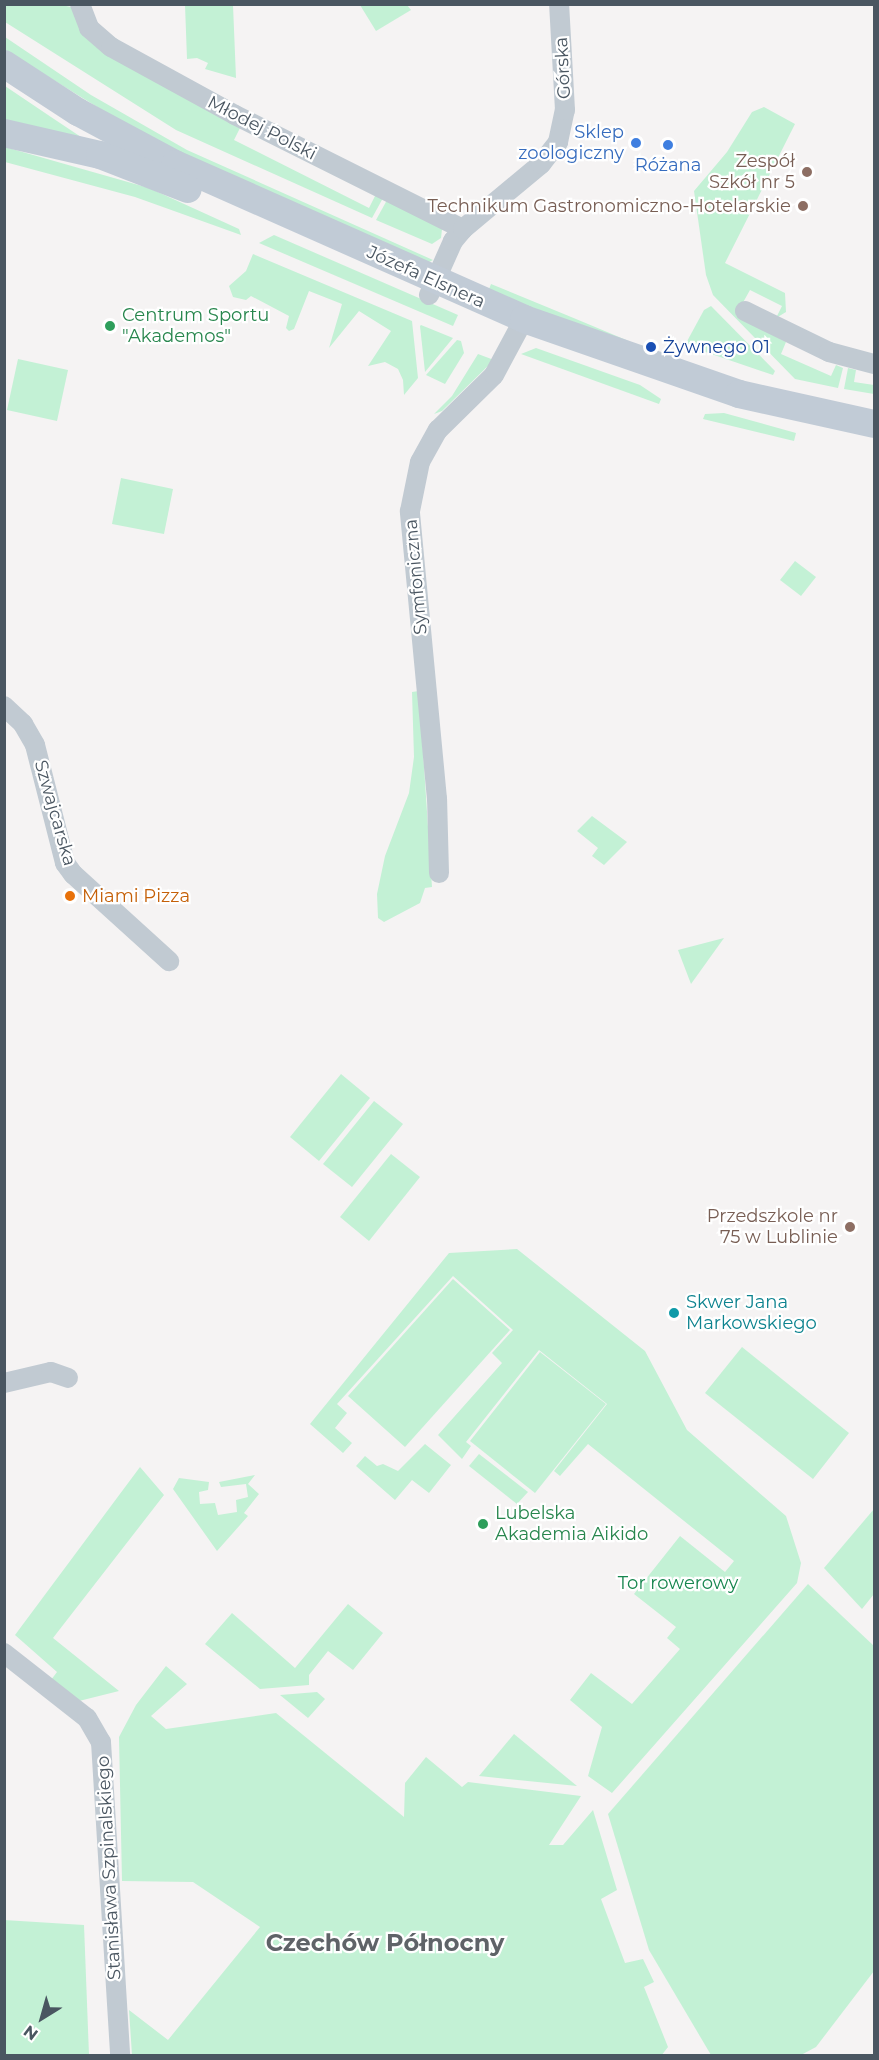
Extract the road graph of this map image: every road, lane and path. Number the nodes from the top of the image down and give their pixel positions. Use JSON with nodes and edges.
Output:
{"nodes":[{"id":1,"x":80,"y":4,"type":"edge"},
{"id":2,"x":560,"y":4,"type":"edge"},
{"id":3,"x":4,"y":64,"type":"edge"},
{"id":4,"x":4,"y":133,"type":"edge"},
{"id":5,"x":463,"y":229,"type":"junction"},
{"id":6,"x":432,"y":288,"type":"junction"},
{"id":7,"x":745,"y":311,"type":"dead end"},
{"id":8,"x":521,"y":326,"type":"junction"},
{"id":9,"x":874,"y":364,"type":"edge"},
{"id":10,"x":874,"y":424,"type":"edge"},
{"id":11,"x":874,"y":441,"type":"edge"},
{"id":12,"x":4,"y":706,"type":"edge"},
{"id":13,"x":440,"y":873,"type":"dead end"},
{"id":14,"x":169,"y":961,"type":"dead end"},
{"id":15,"x":68,"y":1378,"type":"dead end"},
{"id":16,"x":4,"y":1383,"type":"edge"},
{"id":17,"x":4,"y":1653,"type":"edge"},
{"id":18,"x":120,"y":2055,"type":"edge"}],
"edges":[{"from":1,"to":5,"type":"street","name":"Młodej Polski"},
{"from":2,"to":5,"type":"street","name":"Górska"},
{"from":3,"to":6,"type":"street","name":"Józefa Elsnera"},
{"from":4,"to":6,"type":"street","name":"Józefa Elsnera"},
{"from":5,"to":6,"type":"street","name":"Górska"},
{"from":6,"to":8,"type":"street","name":"Józefa Elsnera"},
{"from":7,"to":9,"type":"street"},
{"from":8,"to":10,"type":"street","name":"Józefa Elsnera"},
{"from":8,"to":11,"type":"street","name":"Józefa Elsnera"},
{"from":8,"to":13,"type":"street","name":"Symfoniczna"},
{"from":12,"to":14,"type":"street","name":"Szwajcarska"},
{"from":15,"to":16,"type":"street"},
{"from":17,"to":18,"type":"street","name":"Stanisława Szpinalskiego"}]}
